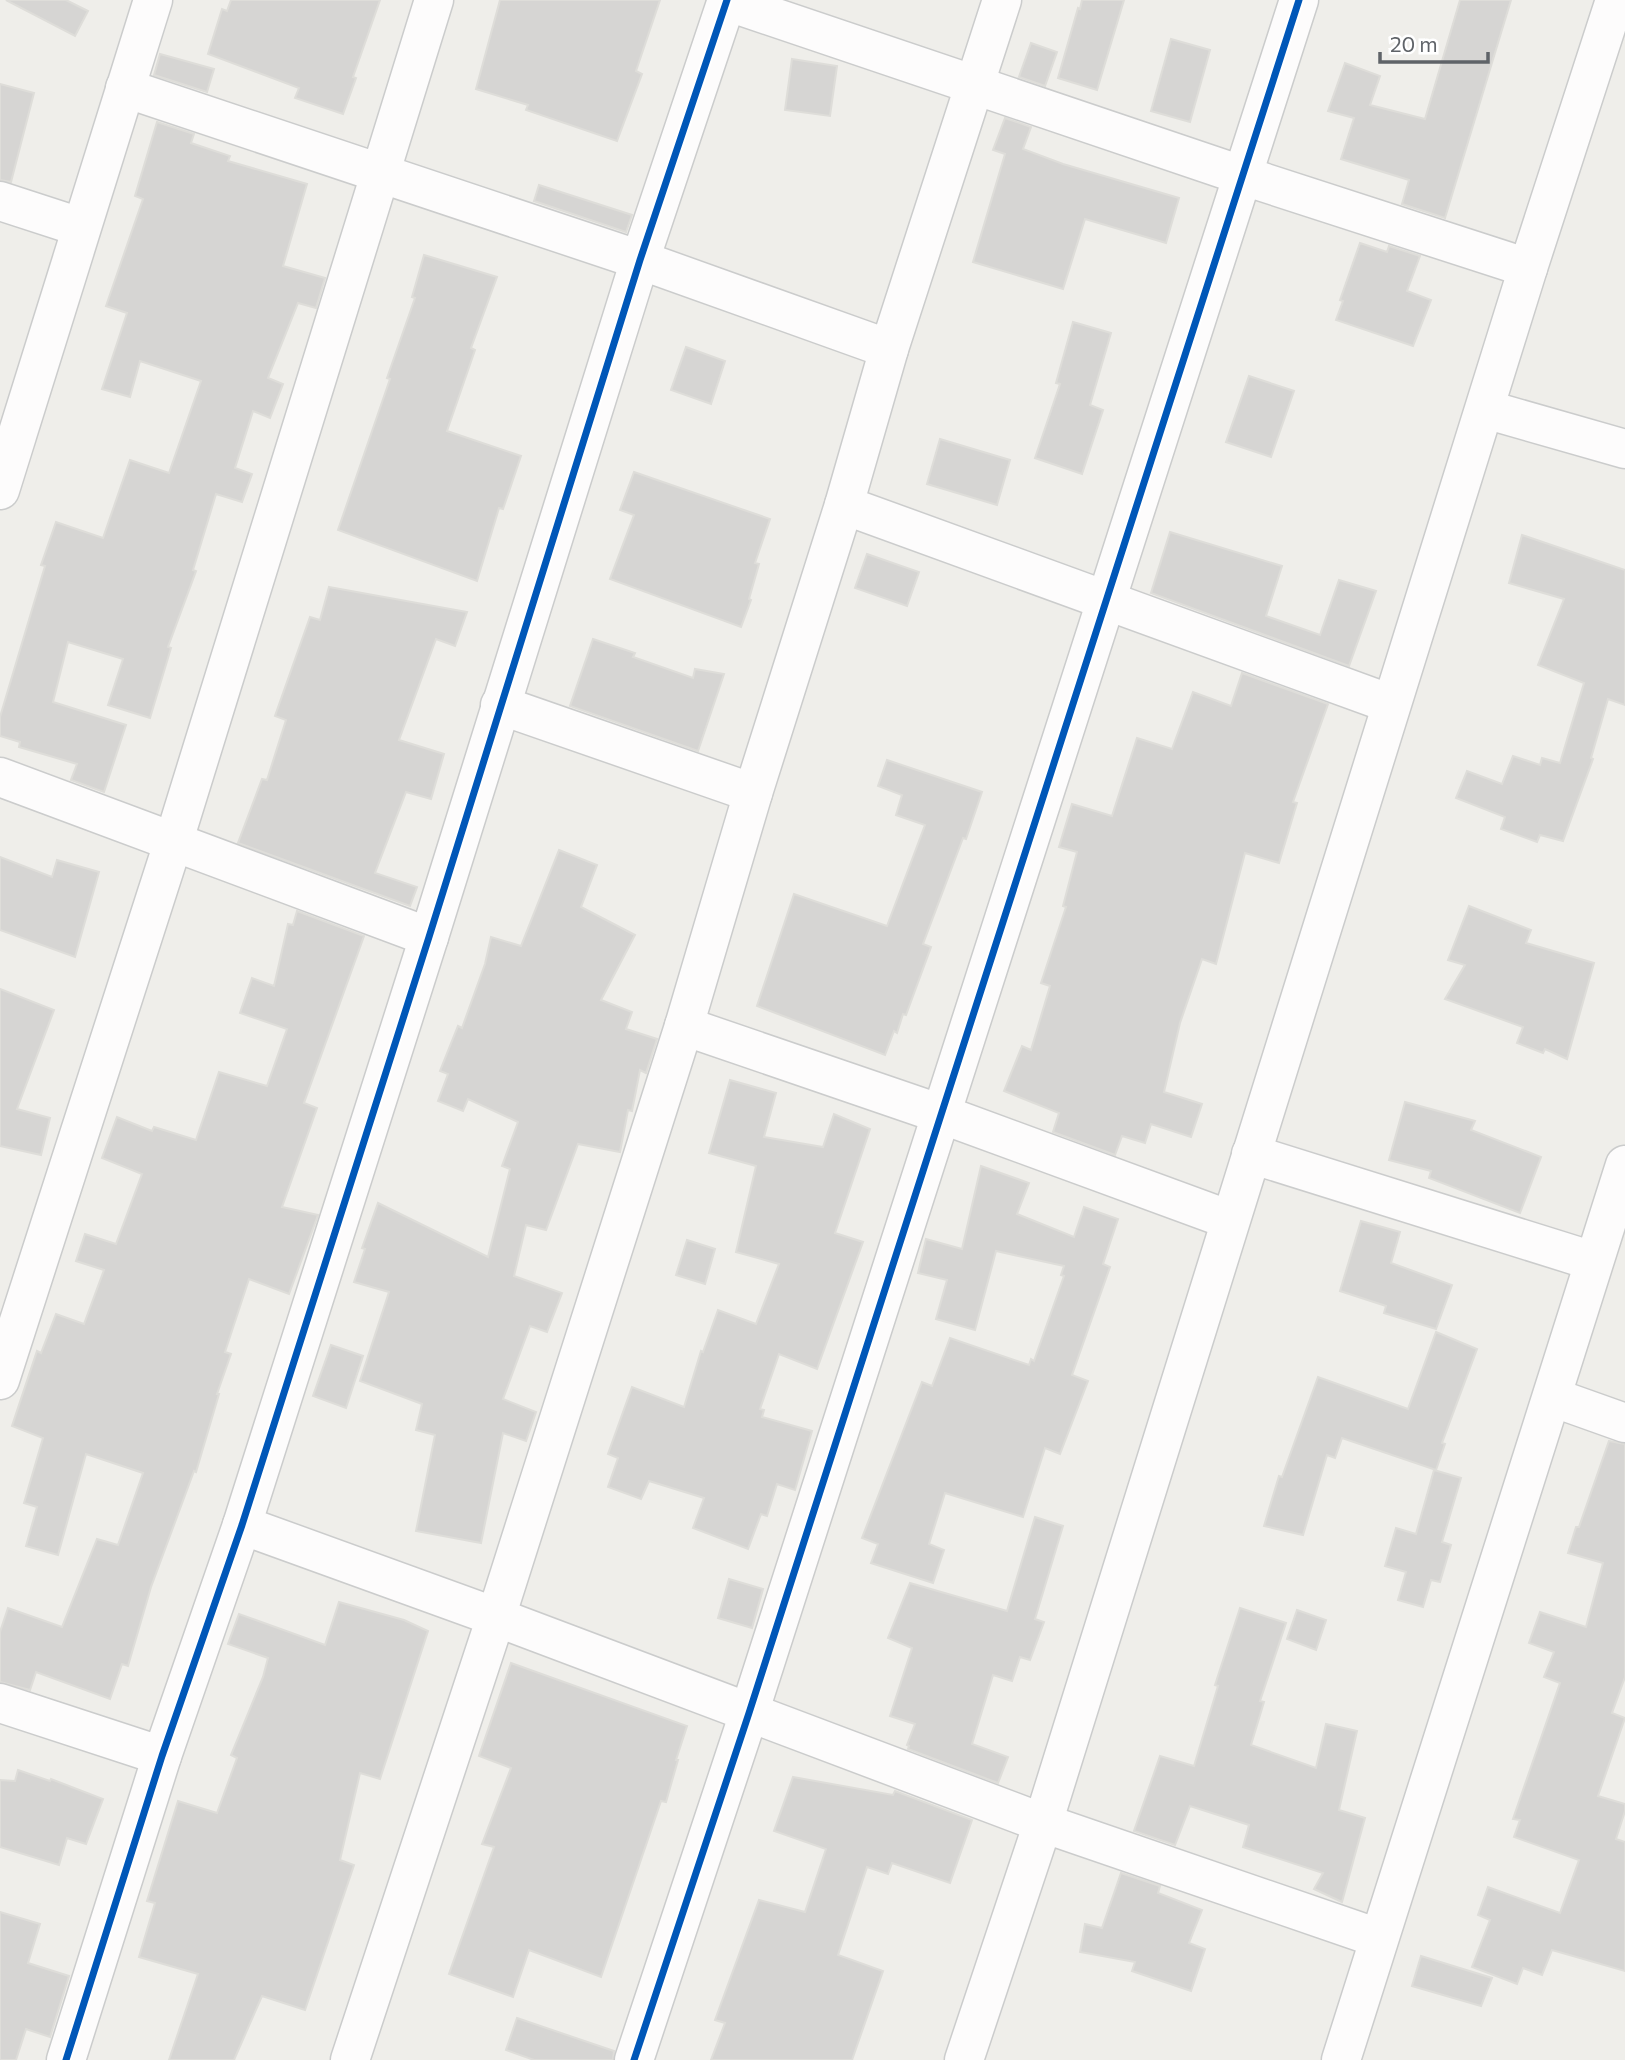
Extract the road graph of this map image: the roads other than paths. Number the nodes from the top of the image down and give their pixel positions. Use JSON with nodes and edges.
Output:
{"nodes":[{"id":1,"x":153,"y":0,"type":"edge"},
{"id":2,"x":434,"y":0,"type":"edge"},
{"id":3,"x":1002,"y":0,"type":"edge"},
{"id":4,"x":1299,"y":0,"type":"edge"},
{"id":5,"x":1615,"y":0,"type":"edge"},
{"id":6,"x":727,"y":1,"type":"edge"},
{"id":7,"x":974,"y":86,"type":"junction"},
{"id":8,"x":125,"y":88,"type":"junction"},
{"id":9,"x":381,"y":174,"type":"junction"},
{"id":10,"x":1244,"y":176,"type":"junction"},
{"id":11,"x":0,"y":201,"type":"edge"},
{"id":12,"x":80,"y":227,"type":"junction"},
{"id":13,"x":640,"y":260,"type":"junction"},
{"id":14,"x":1528,"y":268,"type":"junction"},
{"id":15,"x":889,"y":349,"type":"junction"},
{"id":16,"x":1485,"y":408,"type":"junction"},
{"id":17,"x":1625,"y":449,"type":"edge"},
{"id":18,"x":0,"y":490,"type":"edge"},
{"id":19,"x":844,"y":505,"type":"junction"},
{"id":20,"x":1105,"y":599,"type":"junction"},
{"id":21,"x":1391,"y":704,"type":"junction"},
{"id":22,"x":500,"y":705,"type":"junction"},
{"id":23,"x":0,"y":777,"type":"edge"},
{"id":24,"x":753,"y":793,"type":"junction"},
{"id":25,"x":174,"y":841,"type":"junction"},
{"id":26,"x":429,"y":937,"type":"junction"},
{"id":27,"x":684,"y":1026,"type":"junction"},
{"id":28,"x":941,"y":1114,"type":"junction"},
{"id":29,"x":1251,"y":1154,"type":"junction"},
{"id":30,"x":1625,"y":1165,"type":"edge"},
{"id":31,"x":1230,"y":1220,"type":"junction"},
{"id":32,"x":1593,"y":1261,"type":"junction"},
{"id":33,"x":0,"y":1380,"type":"edge"},
{"id":34,"x":1552,"y":1397,"type":"junction"},
{"id":35,"x":1625,"y":1423,"type":"edge"},
{"id":36,"x":242,"y":1525,"type":"junction"},
{"id":37,"x":496,"y":1617,"type":"junction"},
{"id":38,"x":0,"y":1703,"type":"edge"},
{"id":39,"x":749,"y":1713,"type":"junction"},
{"id":40,"x":162,"y":1756,"type":"junction"},
{"id":41,"x":1042,"y":1823,"type":"junction"},
{"id":42,"x":1378,"y":1938,"type":"junction"},
{"id":43,"x":66,"y":2060,"type":"edge"},
{"id":44,"x":350,"y":2060,"type":"edge"},
{"id":45,"x":634,"y":2060,"type":"edge"},
{"id":46,"x":964,"y":2060,"type":"edge"},
{"id":47,"x":1341,"y":2060,"type":"edge"}],
"edges":[{"from":1,"to":8,"type":"street"},
{"from":2,"to":9,"type":"street"},
{"from":3,"to":7,"type":"street"},
{"from":4,"to":10,"type":"street"},
{"from":5,"to":14,"type":"street"},
{"from":6,"to":7,"type":"street"},
{"from":6,"to":13,"type":"street"},
{"from":7,"to":10,"type":"street"},
{"from":7,"to":15,"type":"street"},
{"from":8,"to":9,"type":"street"},
{"from":8,"to":12,"type":"street"},
{"from":9,"to":13,"type":"street"},
{"from":9,"to":25,"type":"street"},
{"from":10,"to":14,"type":"street"},
{"from":10,"to":20,"type":"street"},
{"from":11,"to":12,"type":"street"},
{"from":12,"to":18,"type":"street"},
{"from":13,"to":15,"type":"street"},
{"from":13,"to":22,"type":"street"},
{"from":14,"to":16,"type":"street"},
{"from":15,"to":19,"type":"street"},
{"from":16,"to":17,"type":"street"},
{"from":16,"to":21,"type":"street"},
{"from":19,"to":20,"type":"street"},
{"from":19,"to":24,"type":"street"},
{"from":20,"to":21,"type":"street"},
{"from":20,"to":28,"type":"street"},
{"from":21,"to":29,"type":"street"},
{"from":22,"to":24,"type":"street"},
{"from":22,"to":26,"type":"street"},
{"from":23,"to":25,"type":"street"},
{"from":24,"to":27,"type":"street"},
{"from":25,"to":26,"type":"street"},
{"from":25,"to":33,"type":"street"},
{"from":26,"to":36,"type":"street"},
{"from":27,"to":28,"type":"street"},
{"from":27,"to":37,"type":"street"},
{"from":28,"to":31,"type":"street"},
{"from":28,"to":39,"type":"street"},
{"from":29,"to":31,"type":"street"},
{"from":29,"to":32,"type":"street"},
{"from":30,"to":32,"type":"street"},
{"from":31,"to":41,"type":"street"},
{"from":32,"to":34,"type":"street"},
{"from":34,"to":35,"type":"street"},
{"from":34,"to":42,"type":"street"},
{"from":36,"to":37,"type":"street"},
{"from":36,"to":40,"type":"street"},
{"from":37,"to":39,"type":"street"},
{"from":37,"to":44,"type":"street"},
{"from":38,"to":40,"type":"street"},
{"from":39,"to":41,"type":"street"},
{"from":39,"to":45,"type":"street"},
{"from":40,"to":43,"type":"street"},
{"from":41,"to":42,"type":"street"},
{"from":41,"to":46,"type":"street"},
{"from":42,"to":47,"type":"street"}]}
